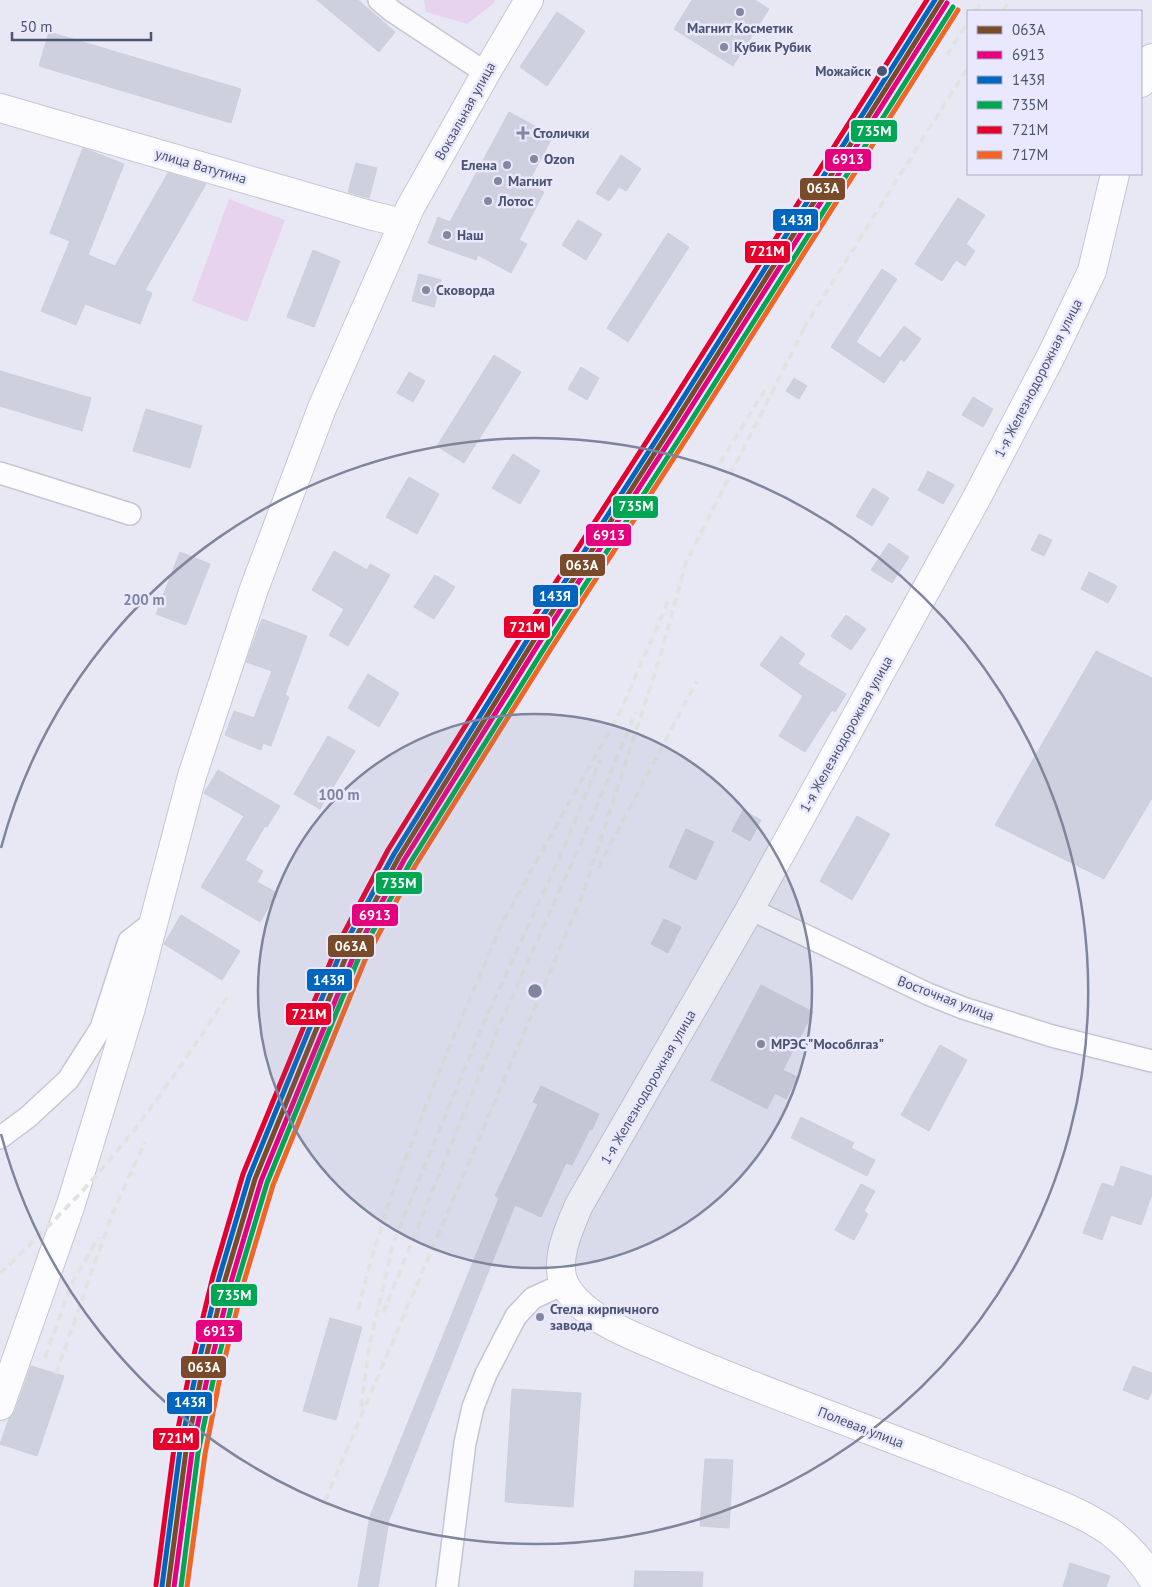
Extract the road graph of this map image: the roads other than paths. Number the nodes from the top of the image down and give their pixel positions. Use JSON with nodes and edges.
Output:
{"nodes":[{"id":1,"x":379,"y":0,"type":"edge"},
{"id":2,"x":529,"y":0,"type":"edge"},
{"id":3,"x":1152,"y":58,"type":"edge"},
{"id":4,"x":486,"y":73,"type":"junction"},
{"id":5,"x":1142,"y":81,"type":"edge"},
{"id":6,"x":0,"y":108,"type":"edge"},
{"id":7,"x":1115,"y":175,"type":"edge"},
{"id":8,"x":403,"y":223,"type":"junction"},
{"id":9,"x":0,"y":473,"type":"edge"},
{"id":10,"x":130,"y":514,"type":"dead end"},
{"id":11,"x":750,"y":909,"type":"junction"},
{"id":12,"x":152,"y":924,"type":"junction"},
{"id":13,"x":1152,"y":1062,"type":"edge"},
{"id":14,"x":0,"y":1138,"type":"edge"},
{"id":15,"x":564,"y":1284,"type":"junction"},
{"id":16,"x":0,"y":1406,"type":"edge"},
{"id":17,"x":1152,"y":1578,"type":"edge"},
{"id":18,"x":447,"y":1587,"type":"edge"}],
"edges":[{"from":1,"to":4,"type":"street"},
{"from":2,"to":4,"type":"main road","name":"Вокзальная улица"},
{"from":3,"to":5,"type":"main road"},
{"from":4,"to":8,"type":"main road","name":"Вокзальная улица"},
{"from":6,"to":8,"type":"main road","name":"улица Ватутина"},
{"from":7,"to":11,"type":"main road","name":"1-я Железнодорожная улица"},
{"from":8,"to":12,"type":"main road","name":"Вокзальная улица"},
{"from":9,"to":10,"type":"street"},
{"from":11,"to":13,"type":"street","name":"Восточная улица"},
{"from":11,"to":15,"type":"main road","name":"1-я Железнодорожная улица"},
{"from":12,"to":14,"type":"street"},
{"from":12,"to":16,"type":"main road","name":"Вокзальная улица"},
{"from":15,"to":17,"type":"main road","name":"Полевая улица"},
{"from":15,"to":18,"type":"street"}]}
